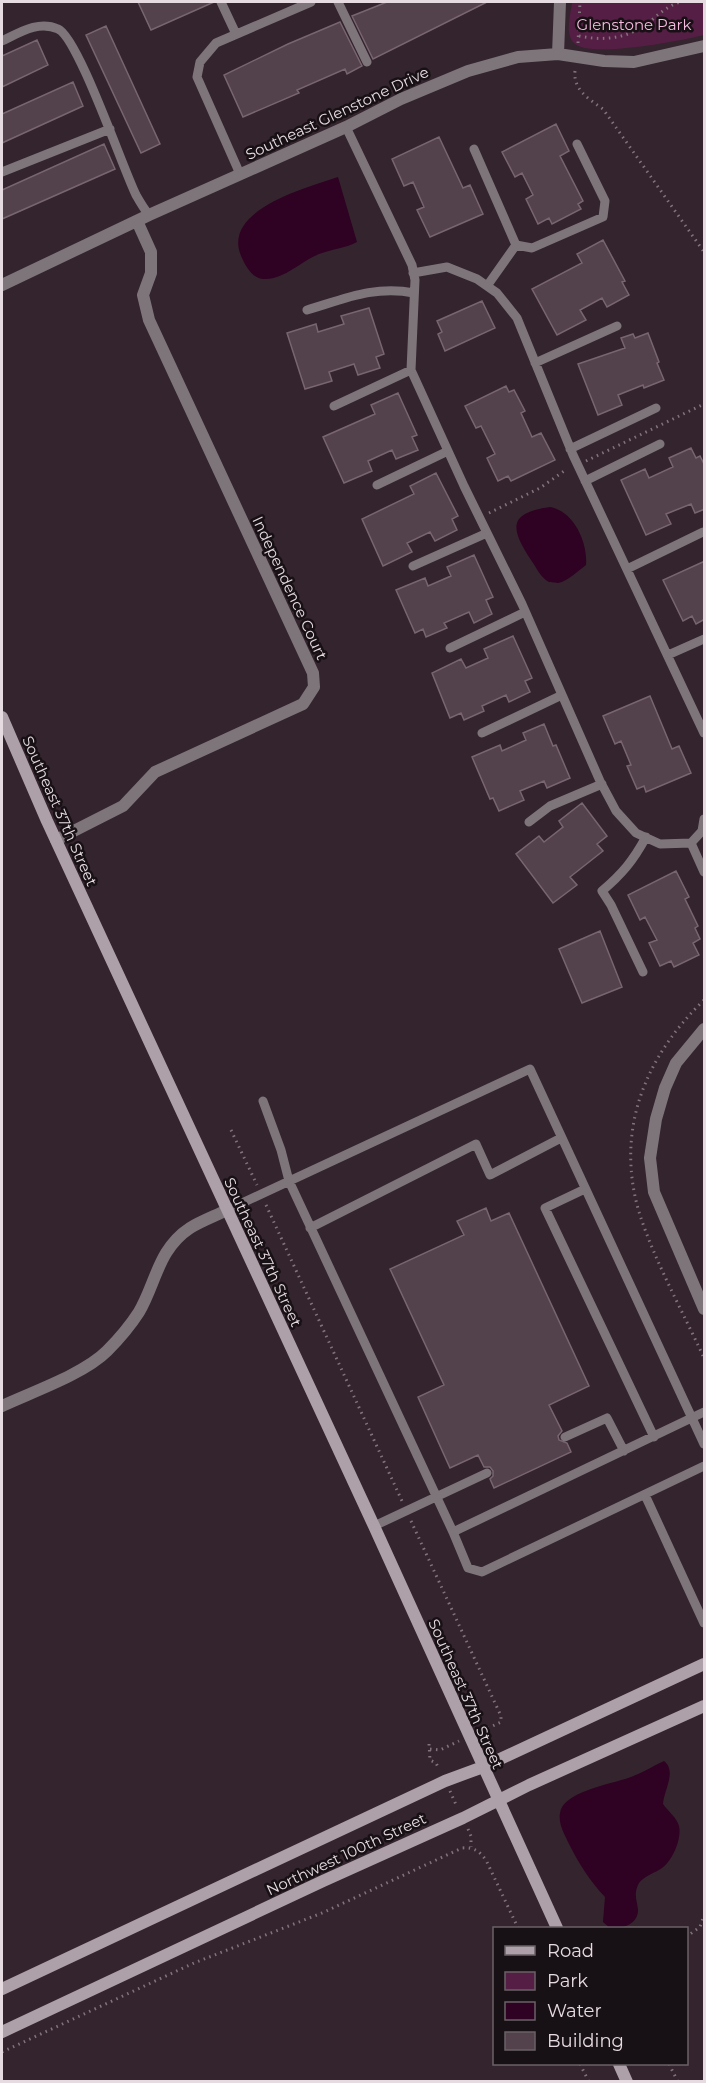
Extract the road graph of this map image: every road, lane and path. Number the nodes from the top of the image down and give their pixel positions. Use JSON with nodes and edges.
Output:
{"nodes":[{"id":1,"x":221,"y":2,"type":"edge"},
{"id":2,"x":282,"y":2,"type":"edge"},
{"id":3,"x":311,"y":2,"type":"edge"},
{"id":4,"x":338,"y":2,"type":"edge"},
{"id":5,"x":560,"y":2,"type":"edge"},
{"id":6,"x":580,"y":2,"type":"edge"},
{"id":7,"x":680,"y":2,"type":"edge"},
{"id":8,"x":287,"y":12,"type":"junction"},
{"id":9,"x":236,"y":34,"type":"junction"},
{"id":10,"x":2,"y":41,"type":"edge"},
{"id":11,"x":705,"y":46,"type":"edge"},
{"id":12,"x":558,"y":54,"type":"junction"},
{"id":13,"x":367,"y":62,"type":"dead end"},
{"id":14,"x":575,"y":81,"type":"dead end"},
{"id":15,"x":346,"y":127,"type":"junction"},
{"id":16,"x":110,"y":129,"type":"junction"},
{"id":17,"x":577,"y":144,"type":"dead end"},
{"id":18,"x":474,"y":148,"type":"dead end"},
{"id":19,"x":2,"y":172,"type":"edge"},
{"id":20,"x":240,"y":174,"type":"junction"},
{"id":21,"x":143,"y":218,"type":"junction"},
{"id":22,"x":516,"y":245,"type":"junction"},
{"id":23,"x":705,"y":252,"type":"edge"},
{"id":24,"x":413,"y":273,"type":"junction"},
{"id":25,"x":2,"y":282,"type":"edge"},
{"id":26,"x":487,"y":285,"type":"junction"},
{"id":27,"x":414,"y":293,"type":"junction"},
{"id":28,"x":307,"y":310,"type":"dead end"},
{"id":29,"x":617,"y":326,"type":"dead end"},
{"id":30,"x":535,"y":363,"type":"junction"},
{"id":31,"x":411,"y":370,"type":"junction"},
{"id":32,"x":705,"y":404,"type":"edge"},
{"id":33,"x":334,"y":406,"type":"dead end"},
{"id":34,"x":656,"y":408,"type":"dead end"},
{"id":35,"x":660,"y":444,"type":"dead end"},
{"id":36,"x":570,"y":449,"type":"junction"},
{"id":37,"x":448,"y":451,"type":"junction"},
{"id":38,"x":577,"y":465,"type":"junction"},
{"id":39,"x":585,"y":481,"type":"junction"},
{"id":40,"x":377,"y":485,"type":"dead end"},
{"id":41,"x":479,"y":518,"type":"junction"},
{"id":42,"x":703,"y":532,"type":"dead end"},
{"id":43,"x":487,"y":533,"type":"junction"},
{"id":44,"x":413,"y":566,"type":"dead end"},
{"id":45,"x":627,"y":569,"type":"junction"},
{"id":46,"x":525,"y":612,"type":"junction"},
{"id":47,"x":705,"y":639,"type":"edge"},
{"id":48,"x":450,"y":648,"type":"dead end"},
{"id":49,"x":668,"y":655,"type":"junction"},
{"id":50,"x":562,"y":695,"type":"junction"},
{"id":51,"x":2,"y":717,"type":"edge"},
{"id":52,"x":482,"y":733,"type":"dead end"},
{"id":53,"x":705,"y":733,"type":"edge"},
{"id":54,"x":602,"y":784,"type":"junction"},
{"id":55,"x":705,"y":819,"type":"edge"},
{"id":56,"x":529,"y":822,"type":"dead end"},
{"id":57,"x":703,"y":831,"type":"edge"},
{"id":58,"x":646,"y":837,"type":"junction"},
{"id":59,"x":56,"y":840,"type":"junction"},
{"id":60,"x":691,"y":843,"type":"junction"},
{"id":61,"x":705,"y":873,"type":"edge"},
{"id":62,"x":643,"y":972,"type":"dead end"},
{"id":63,"x":705,"y":1029,"type":"edge"},
{"id":64,"x":263,"y":1101,"type":"dead end"},
{"id":65,"x":231,"y":1130,"type":"dead end"},
{"id":66,"x":561,"y":1138,"type":"junction"},
{"id":67,"x":289,"y":1181,"type":"junction"},
{"id":68,"x":585,"y":1189,"type":"junction"},
{"id":69,"x":261,"y":1194,"type":"junction"},
{"id":70,"x":227,"y":1210,"type":"junction"},
{"id":71,"x":310,"y":1228,"type":"junction"},
{"id":72,"x":705,"y":1309,"type":"edge"},
{"id":73,"x":2,"y":1406,"type":"edge"},
{"id":74,"x":705,"y":1412,"type":"edge"},
{"id":75,"x":692,"y":1419,"type":"junction"},
{"id":76,"x":564,"y":1437,"type":"dead end"},
{"id":77,"x":654,"y":1437,"type":"junction"},
{"id":78,"x":705,"y":1444,"type":"edge"},
{"id":79,"x":624,"y":1451,"type":"junction"},
{"id":80,"x":705,"y":1466,"type":"edge"},
{"id":81,"x":487,"y":1473,"type":"dead end"},
{"id":82,"x":645,"y":1495,"type":"junction"},
{"id":83,"x":436,"y":1498,"type":"junction"},
{"id":84,"x":407,"y":1511,"type":"junction"},
{"id":85,"x":374,"y":1526,"type":"junction"},
{"id":86,"x":453,"y":1532,"type":"junction"},
{"id":87,"x":705,"y":1623,"type":"edge"},
{"id":88,"x":705,"y":1664,"type":"edge"},
{"id":89,"x":705,"y":1706,"type":"edge"},
{"id":90,"x":470,"y":1736,"type":"junction"},
{"id":91,"x":430,"y":1746,"type":"dead end"},
{"id":92,"x":483,"y":1767,"type":"junction"},
{"id":93,"x":498,"y":1800,"type":"junction"},
{"id":94,"x":471,"y":1836,"type":"dead end"},
{"id":95,"x":471,"y":1847,"type":"junction"},
{"id":96,"x":705,"y":1915,"type":"edge"},
{"id":97,"x":517,"y":1927,"type":"edge"},
{"id":98,"x":556,"y":1927,"type":"edge"},
{"id":99,"x":688,"y":1936,"type":"edge"},
{"id":100,"x":2,"y":1989,"type":"edge"},
{"id":101,"x":2,"y":2032,"type":"edge"},
{"id":102,"x":2,"y":2052,"type":"edge"},
{"id":103,"x":580,"y":2065,"type":"edge"},
{"id":104,"x":619,"y":2065,"type":"edge"},
{"id":105,"x":670,"y":2065,"type":"edge"},
{"id":106,"x":589,"y":2082,"type":"edge"},
{"id":107,"x":627,"y":2082,"type":"edge"},
{"id":108,"x":678,"y":2082,"type":"edge"}],
"edges":[{"from":1,"to":9,"type":"lane"},
{"from":2,"to":8,"type":"lane"},
{"from":3,"to":8,"type":"lane"},
{"from":4,"to":13,"type":"lane"},
{"from":5,"to":12,"type":"street"},
{"from":6,"to":7,"type":"path"},
{"from":8,"to":9,"type":"lane"},
{"from":9,"to":20,"type":"lane"},
{"from":10,"to":16,"type":"lane"},
{"from":11,"to":12,"type":"street","name":"Southeast Glenstone Drive"},
{"from":12,"to":15,"type":"street","name":"Southeast Glenstone Drive"},
{"from":14,"to":23,"type":"path"},
{"from":15,"to":20,"type":"street","name":"Southeast Glenstone Drive"},
{"from":15,"to":24,"type":"lane"},
{"from":16,"to":19,"type":"lane"},
{"from":16,"to":21,"type":"lane"},
{"from":17,"to":22,"type":"lane"},
{"from":18,"to":22,"type":"lane"},
{"from":20,"to":21,"type":"street","name":"Southeast Glenstone Drive"},
{"from":21,"to":25,"type":"street","name":"Southeast Glenstone Drive"},
{"from":21,"to":59,"type":"street","name":"Independence Court"},
{"from":22,"to":26,"type":"lane"},
{"from":24,"to":26,"type":"lane"},
{"from":24,"to":27,"type":"lane"},
{"from":26,"to":30,"type":"lane"},
{"from":27,"to":28,"type":"lane"},
{"from":27,"to":31,"type":"lane"},
{"from":29,"to":30,"type":"lane"},
{"from":30,"to":36,"type":"lane"},
{"from":31,"to":33,"type":"lane"},
{"from":31,"to":37,"type":"lane"},
{"from":32,"to":38,"type":"path"},
{"from":34,"to":36,"type":"lane"},
{"from":35,"to":39,"type":"lane"},
{"from":36,"to":38,"type":"lane"},
{"from":37,"to":40,"type":"lane"},
{"from":37,"to":41,"type":"lane"},
{"from":38,"to":39,"type":"lane"},
{"from":38,"to":41,"type":"path"},
{"from":39,"to":45,"type":"lane"},
{"from":41,"to":43,"type":"lane"},
{"from":42,"to":45,"type":"lane"},
{"from":43,"to":44,"type":"lane"},
{"from":43,"to":46,"type":"lane"},
{"from":45,"to":49,"type":"lane"},
{"from":46,"to":48,"type":"lane"},
{"from":46,"to":50,"type":"lane"},
{"from":47,"to":49,"type":"lane"},
{"from":49,"to":53,"type":"lane"},
{"from":50,"to":52,"type":"lane"},
{"from":50,"to":54,"type":"lane"},
{"from":51,"to":59,"type":"street","name":"Southeast 37th Street"},
{"from":54,"to":56,"type":"lane"},
{"from":54,"to":58,"type":"lane"},
{"from":55,"to":57,"type":"lane"},
{"from":57,"to":60,"type":"lane"},
{"from":58,"to":60,"type":"lane"},
{"from":58,"to":62,"type":"lane"},
{"from":59,"to":70,"type":"street","name":"Southeast 37th Street"},
{"from":60,"to":61,"type":"lane"},
{"from":63,"to":72,"type":"street"},
{"from":64,"to":67,"type":"lane"},
{"from":65,"to":69,"type":"path"},
{"from":66,"to":67,"type":"lane"},
{"from":66,"to":68,"type":"lane"},
{"from":66,"to":71,"type":"lane"},
{"from":67,"to":69,"type":"lane"},
{"from":67,"to":71,"type":"lane"},
{"from":68,"to":75,"type":"lane"},
{"from":68,"to":77,"type":"lane"},
{"from":69,"to":70,"type":"lane"},
{"from":69,"to":84,"type":"path"},
{"from":70,"to":73,"type":"street"},
{"from":70,"to":85,"type":"street","name":"Southeast 37th Street"},
{"from":71,"to":83,"type":"lane"},
{"from":74,"to":75,"type":"lane"},
{"from":75,"to":77,"type":"lane"},
{"from":75,"to":78,"type":"lane"},
{"from":76,"to":79,"type":"lane"},
{"from":77,"to":79,"type":"lane"},
{"from":79,"to":86,"type":"lane"},
{"from":80,"to":82,"type":"lane"},
{"from":81,"to":83,"type":"lane"},
{"from":82,"to":86,"type":"lane"},
{"from":82,"to":87,"type":"lane"},
{"from":83,"to":84,"type":"lane"},
{"from":83,"to":86,"type":"lane"},
{"from":84,"to":85,"type":"lane"},
{"from":84,"to":90,"type":"path"},
{"from":85,"to":90,"type":"street","name":"Southeast 37th Street"},
{"from":88,"to":92,"type":"street","name":"Northwest 100th Street"},
{"from":89,"to":93,"type":"street","name":"Northwest 100th Street"},
{"from":90,"to":91,"type":"path"},
{"from":90,"to":92,"type":"street","name":"Southeast 37th Street"},
{"from":92,"to":93,"type":"street","name":"Southeast 37th Street"},
{"from":92,"to":100,"type":"street","name":"Northwest 100th Street"},
{"from":93,"to":98,"type":"street","name":"Southeast 37th Street"},
{"from":93,"to":101,"type":"street","name":"Northwest 100th Street"},
{"from":94,"to":95,"type":"path"},
{"from":95,"to":97,"type":"path"},
{"from":95,"to":102,"type":"path"},
{"from":96,"to":99,"type":"path"},
{"from":103,"to":106,"type":"path"},
{"from":104,"to":107,"type":"street"},
{"from":105,"to":108,"type":"path"}]}
